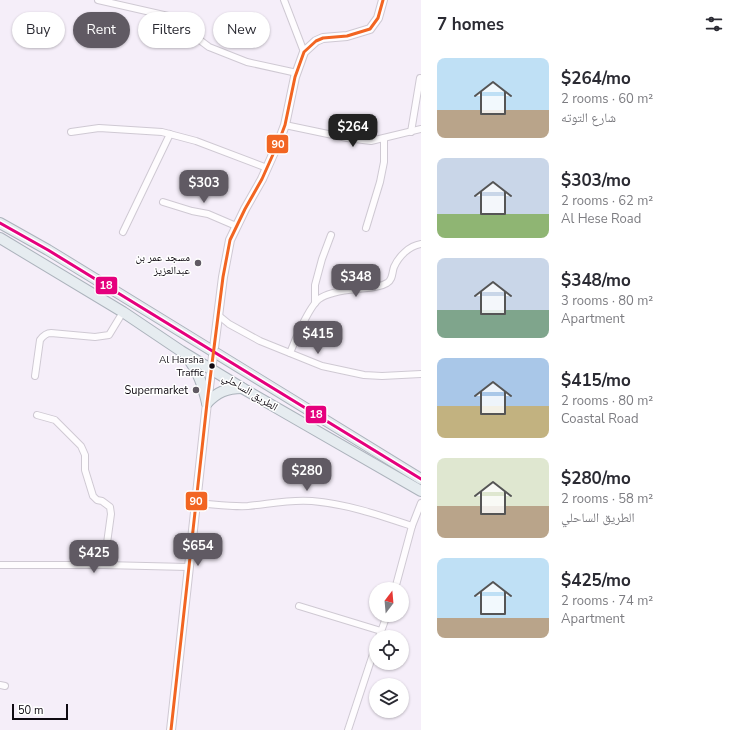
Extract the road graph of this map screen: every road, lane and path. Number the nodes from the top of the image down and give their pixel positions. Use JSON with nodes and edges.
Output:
{"nodes":[{"id":1,"x":98,"y":0,"type":"edge"},
{"id":2,"x":284,"y":0,"type":"edge"},
{"id":3,"x":383,"y":0,"type":"edge"},
{"id":4,"x":304,"y":52,"type":"junction"},
{"id":5,"x":297,"y":72,"type":"junction"},
{"id":6,"x":420,"y":78,"type":"edge"},
{"id":7,"x":285,"y":125,"type":"junction"},
{"id":8,"x":421,"y":129,"type":"edge"},
{"id":9,"x":71,"y":132,"type":"dead end"},
{"id":10,"x":411,"y":132,"type":"junction"},
{"id":11,"x":170,"y":134,"type":"junction"},
{"id":12,"x":384,"y":139,"type":"junction"},
{"id":13,"x":267,"y":168,"type":"junction"},
{"id":14,"x":163,"y":202,"type":"dead end"},
{"id":15,"x":0,"y":223,"type":"edge"},
{"id":16,"x":236,"y":226,"type":"junction"},
{"id":17,"x":366,"y":228,"type":"dead end"},
{"id":18,"x":122,"y":232,"type":"dead end"},
{"id":19,"x":331,"y":235,"type":"dead end"},
{"id":20,"x":0,"y":238,"type":"edge"},
{"id":21,"x":421,"y":244,"type":"edge"},
{"id":22,"x":315,"y":303,"type":"junction"},
{"id":23,"x":123,"y":312,"type":"junction"},
{"id":24,"x":218,"y":315,"type":"junction"},
{"id":25,"x":181,"y":351,"type":"junction"},
{"id":26,"x":214,"y":351,"type":"junction"},
{"id":27,"x":290,"y":353,"type":"junction"},
{"id":28,"x":212,"y":369,"type":"junction"},
{"id":29,"x":421,"y":374,"type":"edge"},
{"id":30,"x":35,"y":376,"type":"dead end"},
{"id":31,"x":242,"y":388,"type":"junction"},
{"id":32,"x":207,"y":403,"type":"junction"},
{"id":33,"x":37,"y":416,"type":"dead end"},
{"id":34,"x":421,"y":479,"type":"edge"},
{"id":35,"x":421,"y":491,"type":"edge"},
{"id":36,"x":421,"y":502,"type":"edge"},
{"id":37,"x":196,"y":504,"type":"junction"},
{"id":38,"x":412,"y":526,"type":"junction"},
{"id":39,"x":0,"y":565,"type":"edge"},
{"id":40,"x":104,"y":565,"type":"junction"},
{"id":41,"x":188,"y":567,"type":"junction"},
{"id":42,"x":396,"y":582,"type":"edge"},
{"id":43,"x":299,"y":606,"type":"dead end"},
{"id":44,"x":369,"y":630,"type":"edge"},
{"id":45,"x":369,"y":666,"type":"edge"},
{"id":46,"x":171,"y":730,"type":"edge"},
{"id":47,"x":348,"y":730,"type":"edge"}],
"edges":[{"from":1,"to":5,"type":"street"},
{"from":2,"to":4,"type":"street"},
{"from":3,"to":4,"type":"street"},
{"from":4,"to":5,"type":"street"},
{"from":5,"to":7,"type":"street"},
{"from":6,"to":10,"type":"street"},
{"from":7,"to":12,"type":"street"},
{"from":7,"to":13,"type":"street"},
{"from":8,"to":10,"type":"street"},
{"from":9,"to":11,"type":"street"},
{"from":10,"to":12,"type":"street"},
{"from":11,"to":13,"type":"street"},
{"from":11,"to":18,"type":"street"},
{"from":12,"to":17,"type":"street"},
{"from":13,"to":16,"type":"street"},
{"from":14,"to":16,"type":"street"},
{"from":15,"to":26,"type":"highway"},
{"from":16,"to":24,"type":"street"},
{"from":19,"to":22,"type":"street"},
{"from":20,"to":23,"type":"highway","name":"الطريق الساحلي"},
{"from":21,"to":22,"type":"street"},
{"from":22,"to":27,"type":"street"},
{"from":23,"to":25,"type":"highway","name":"الطريق الساحلي"},
{"from":23,"to":30,"type":"street"},
{"from":24,"to":26,"type":"street"},
{"from":24,"to":27,"type":"street"},
{"from":25,"to":28,"type":"highway","name":"الطريق الساحلي"},
{"from":25,"to":32,"type":"highway"},
{"from":26,"to":28,"type":"street"},
{"from":26,"to":34,"type":"highway"},
{"from":27,"to":29,"type":"street"},
{"from":28,"to":31,"type":"highway","name":"الطريق الساحلي"},
{"from":28,"to":32,"type":"street"},
{"from":31,"to":32,"type":"highway"},
{"from":31,"to":35,"type":"highway","name":"الطريق الساحلي"},
{"from":32,"to":37,"type":"street"},
{"from":33,"to":40,"type":"street"},
{"from":36,"to":38,"type":"street"},
{"from":37,"to":38,"type":"street"},
{"from":37,"to":41,"type":"street"},
{"from":38,"to":42,"type":"street"},
{"from":39,"to":40,"type":"street"},
{"from":40,"to":41,"type":"street"},
{"from":41,"to":46,"type":"street"},
{"from":43,"to":44,"type":"street"},
{"from":45,"to":47,"type":"street"}]}
